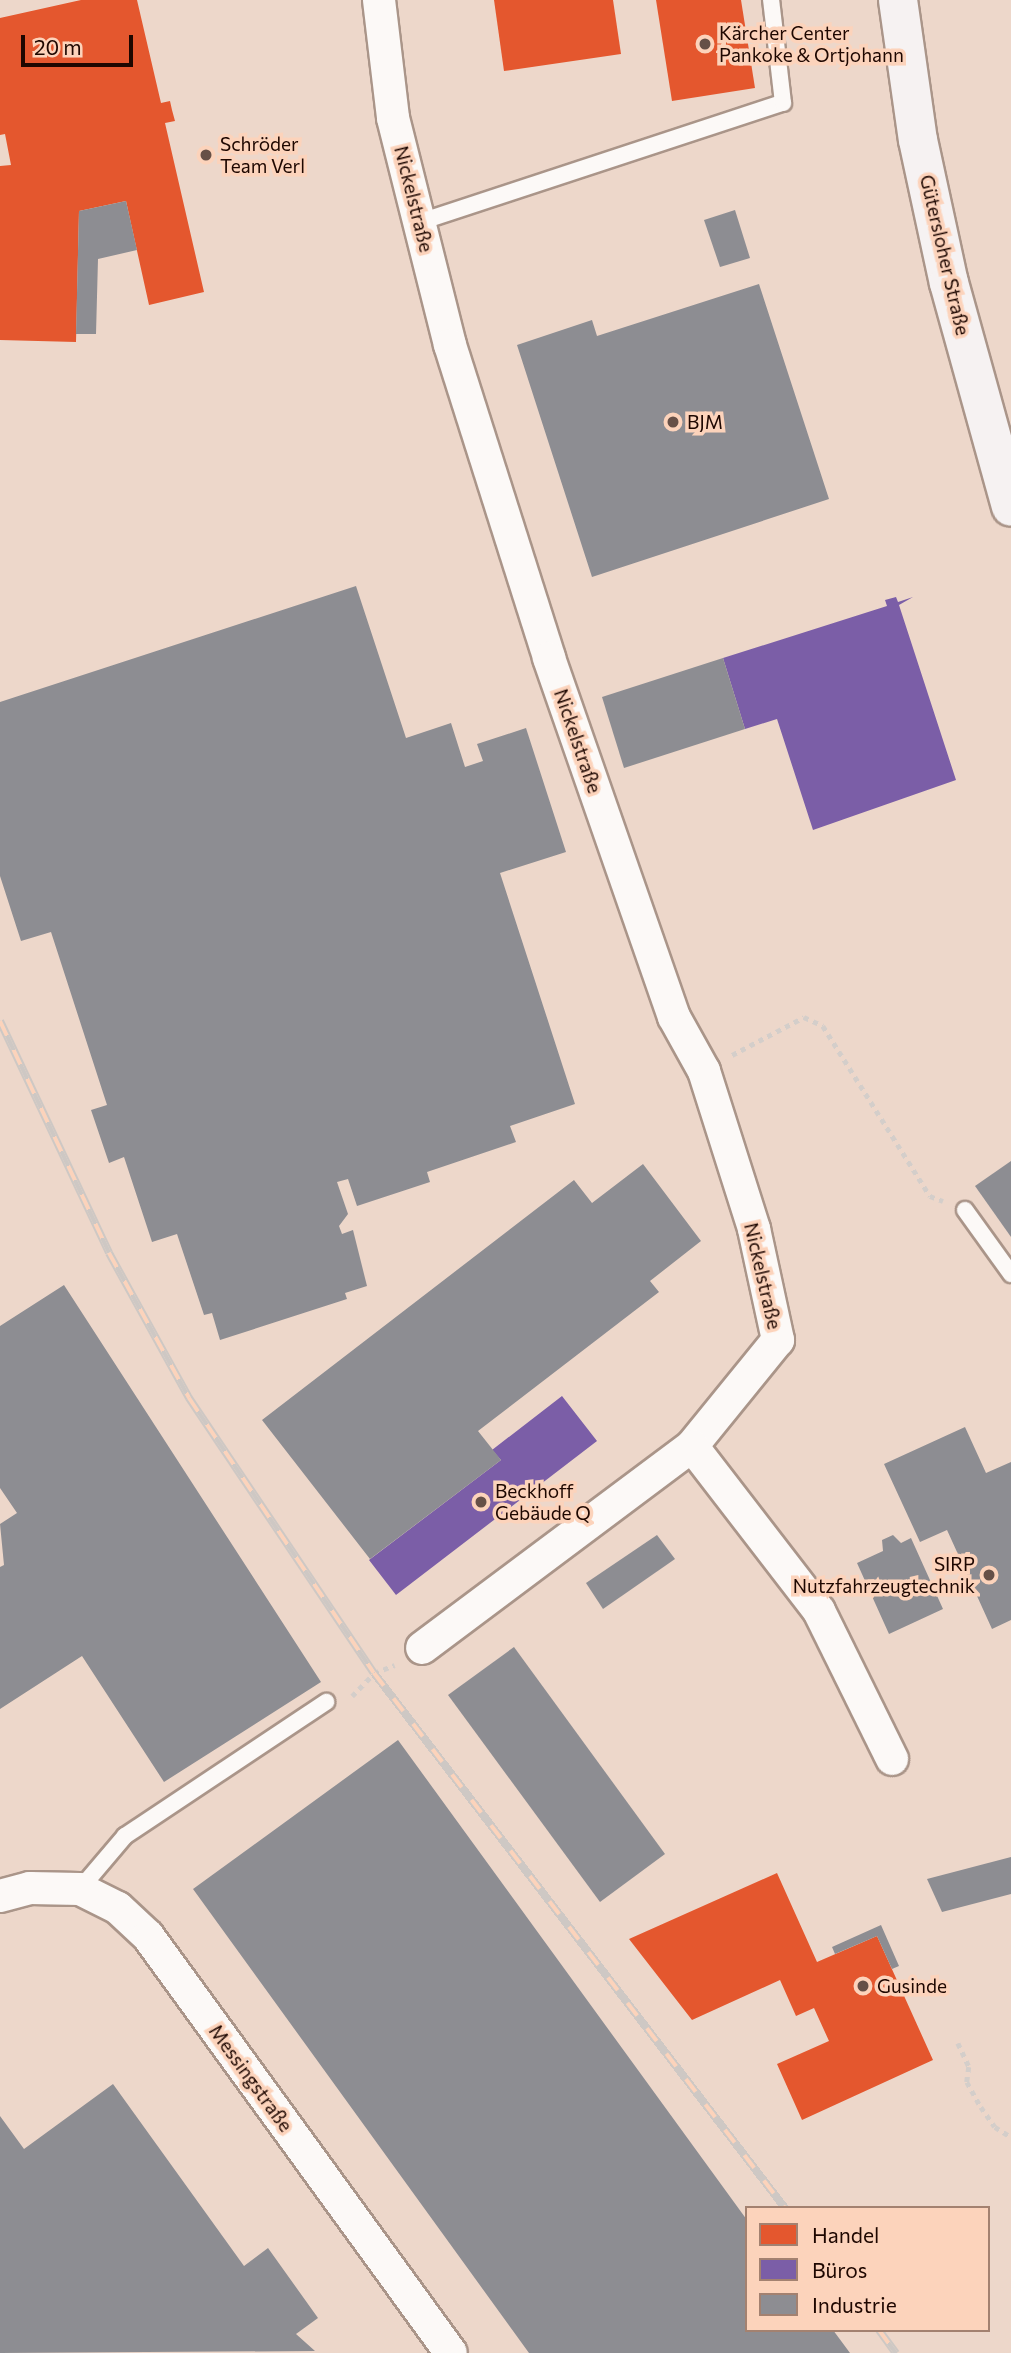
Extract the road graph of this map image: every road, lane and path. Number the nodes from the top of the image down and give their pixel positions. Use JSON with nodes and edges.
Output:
{"nodes":[{"id":1,"x":379,"y":0,"type":"edge"},
{"id":2,"x":771,"y":0,"type":"edge"},
{"id":3,"x":898,"y":0,"type":"edge"},
{"id":4,"x":420,"y":222,"type":"junction"},
{"id":5,"x":1011,"y":507,"type":"edge"},
{"id":6,"x":704,"y":1071,"type":"junction"},
{"id":7,"x":965,"y":1210,"type":"joint"},
{"id":8,"x":1011,"y":1274,"type":"edge"},
{"id":9,"x":692,"y":1446,"type":"junction"},
{"id":10,"x":422,"y":1648,"type":"joint"},
{"id":11,"x":326,"y":1702,"type":"joint"},
{"id":12,"x":892,"y":1759,"type":"dead end"},
{"id":13,"x":80,"y":1889,"type":"junction"},
{"id":14,"x":0,"y":1896,"type":"edge"},
{"id":15,"x":958,"y":2043,"type":"dead end"},
{"id":16,"x":1011,"y":2137,"type":"edge"},
{"id":17,"x":451,"y":2353,"type":"edge"}],
"edges":[{"from":1,"to":4,"type":"street","name":"Nickelstraße"},
{"from":2,"to":4,"type":"lane"},
{"from":3,"to":5,"type":"main road","name":"Gütersloher Straße"},
{"from":4,"to":6,"type":"street","name":"Nickelstraße"},
{"from":6,"to":7,"type":"path"},
{"from":6,"to":9,"type":"street","name":"Nickelstraße"},
{"from":7,"to":8,"type":"lane"},
{"from":9,"to":10,"type":"street","name":"Nickelstraße"},
{"from":9,"to":12,"type":"street"},
{"from":10,"to":11,"type":"path"},
{"from":11,"to":13,"type":"lane"},
{"from":13,"to":14,"type":"street","name":"Messingstraße"},
{"from":13,"to":17,"type":"street","name":"Messingstraße"},
{"from":15,"to":16,"type":"path"}]}
